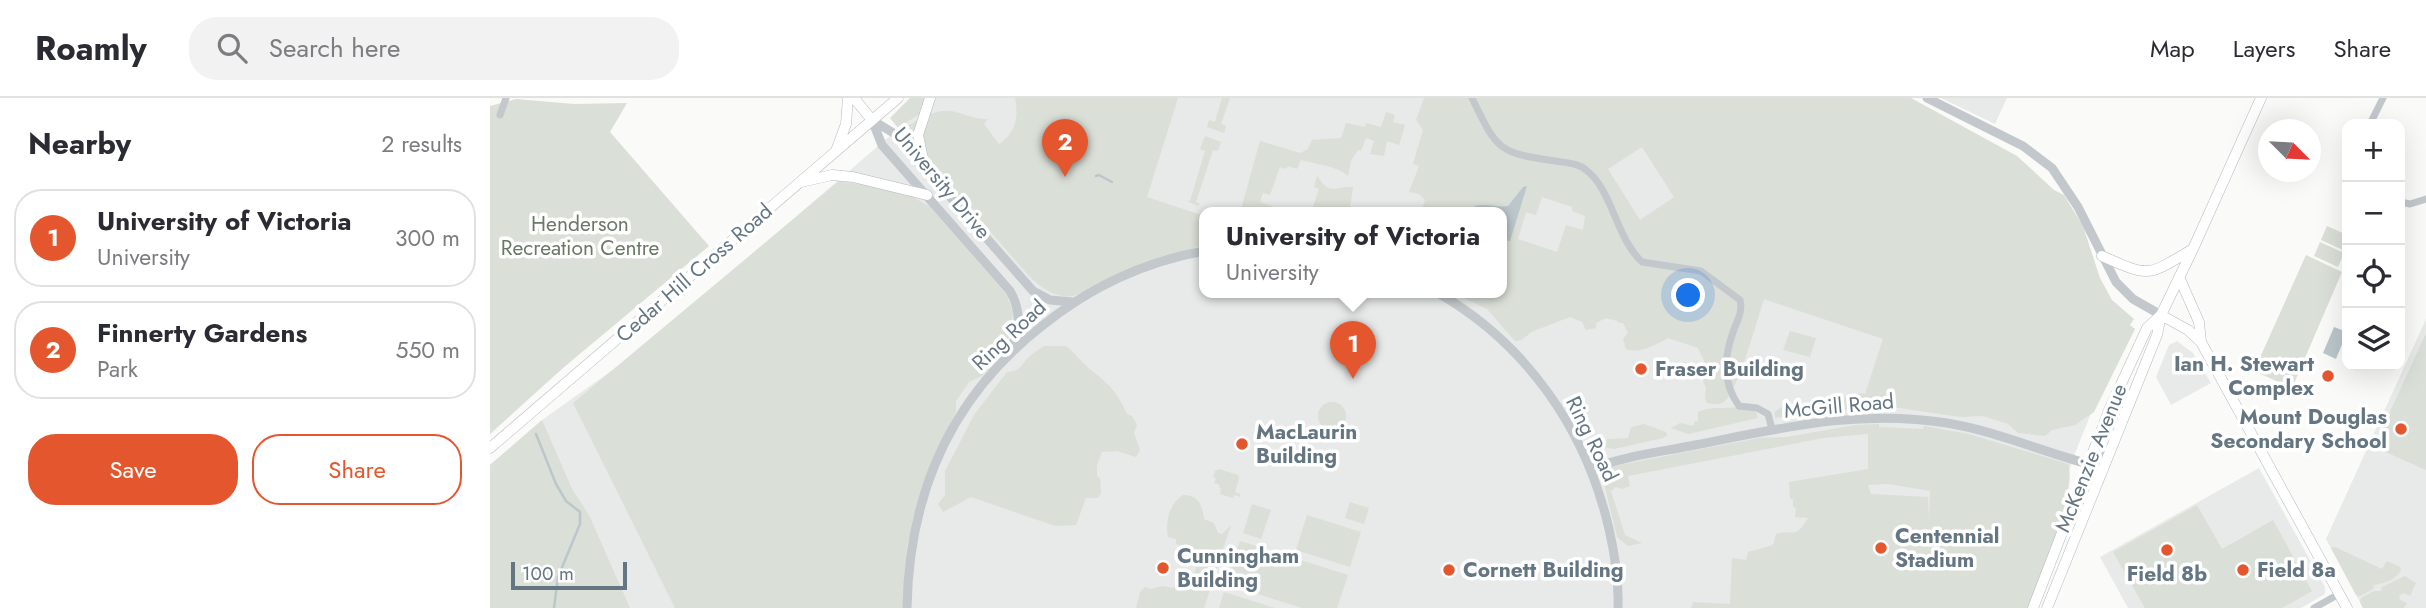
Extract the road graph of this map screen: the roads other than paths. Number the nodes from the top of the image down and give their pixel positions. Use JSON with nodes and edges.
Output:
{"nodes":[{"id":1,"x":506,"y":98,"type":"edge"},
{"id":2,"x":848,"y":98,"type":"edge"},
{"id":3,"x":854,"y":98,"type":"edge"},
{"id":4,"x":898,"y":98,"type":"edge"},
{"id":5,"x":930,"y":98,"type":"edge"},
{"id":6,"x":1472,"y":98,"type":"edge"},
{"id":7,"x":1927,"y":98,"type":"edge"},
{"id":8,"x":2261,"y":98,"type":"edge"},
{"id":9,"x":2383,"y":98,"type":"edge"},
{"id":10,"x":500,"y":115,"type":"dead end"},
{"id":11,"x":2372,"y":119,"type":"edge"},
{"id":12,"x":872,"y":120,"type":"junction"},
{"id":13,"x":836,"y":152,"type":"junction"},
{"id":14,"x":925,"y":169,"type":"junction"},
{"id":15,"x":801,"y":182,"type":"junction"},
{"id":16,"x":927,"y":195,"type":"junction"},
{"id":17,"x":2426,"y":199,"type":"edge"},
{"id":18,"x":2405,"y":203,"type":"edge"},
{"id":19,"x":2193,"y":249,"type":"junction"},
{"id":20,"x":1199,"y":252,"type":"edge"},
{"id":21,"x":2102,"y":256,"type":"junction"},
{"id":22,"x":2179,"y":277,"type":"junction"},
{"id":23,"x":1445,"y":298,"type":"edge"},
{"id":24,"x":1073,"y":302,"type":"junction"},
{"id":25,"x":2161,"y":315,"type":"junction"},
{"id":26,"x":2201,"y":342,"type":"junction"},
{"id":27,"x":1000,"y":362,"type":"junction"},
{"id":28,"x":1772,"y":429,"type":"junction"},
{"id":29,"x":490,"y":448,"type":"edge"},
{"id":30,"x":2109,"y":451,"type":"junction"},
{"id":31,"x":2087,"y":464,"type":"junction"},
{"id":32,"x":1591,"y":469,"type":"junction"},
{"id":33,"x":2083,"y":521,"type":"junction"},
{"id":34,"x":2339,"y":594,"type":"junction"},
{"id":35,"x":907,"y":608,"type":"edge"},
{"id":36,"x":1618,"y":608,"type":"edge"},
{"id":37,"x":2033,"y":608,"type":"edge"},
{"id":38,"x":2047,"y":608,"type":"edge"},
{"id":39,"x":2314,"y":608,"type":"edge"},
{"id":40,"x":2347,"y":608,"type":"edge"}],
"edges":[{"from":1,"to":10,"type":"street"},
{"from":2,"to":13,"type":"main road"},
{"from":3,"to":12,"type":"main road"},
{"from":4,"to":12,"type":"main road","name":"Cedar Hill Cross Road"},
{"from":5,"to":14,"type":"main road"},
{"from":6,"to":28,"type":"street"},
{"from":7,"to":21,"type":"street"},
{"from":8,"to":19,"type":"main road","name":"McKenzie Avenue"},
{"from":9,"to":11,"type":"street"},
{"from":12,"to":13,"type":"main road","name":"Cedar Hill Cross Road"},
{"from":12,"to":14,"type":"street","name":"University Drive"},
{"from":12,"to":16,"type":"street","name":"University Drive"},
{"from":13,"to":15,"type":"main road","name":"Cedar Hill Cross Road"},
{"from":14,"to":24,"type":"street","name":"University Drive"},
{"from":15,"to":16,"type":"main road"},
{"from":15,"to":29,"type":"main road","name":"Cedar Hill Cross Road"},
{"from":16,"to":27,"type":"street","name":"University Drive"},
{"from":17,"to":18,"type":"street"},
{"from":19,"to":21,"type":"main road"},
{"from":19,"to":22,"type":"main road","name":"McKenzie Avenue"},
{"from":20,"to":24,"type":"street","name":"Ring Road"},
{"from":21,"to":25,"type":"street"},
{"from":22,"to":25,"type":"main road","name":"McKenzie Avenue"},
{"from":22,"to":26,"type":"main road"},
{"from":23,"to":32,"type":"street","name":"Ring Road"},
{"from":24,"to":27,"type":"street","name":"Ring Road"},
{"from":25,"to":26,"type":"main road"},
{"from":25,"to":30,"type":"main road","name":"McKenzie Avenue"},
{"from":25,"to":31,"type":"main road","name":"McKenzie Avenue"},
{"from":26,"to":34,"type":"main road"},
{"from":27,"to":35,"type":"street","name":"Ring Road"},
{"from":28,"to":31,"type":"street","name":"McGill Road"},
{"from":28,"to":32,"type":"street","name":"McGill Road"},
{"from":30,"to":31,"type":"street"},
{"from":30,"to":33,"type":"main road","name":"McKenzie Avenue"},
{"from":31,"to":33,"type":"street"},
{"from":31,"to":37,"type":"main road","name":"McKenzie Avenue"},
{"from":32,"to":36,"type":"street","name":"Ring Road"},
{"from":33,"to":38,"type":"main road","name":"McKenzie Avenue"},
{"from":34,"to":39,"type":"street"},
{"from":34,"to":40,"type":"main road"}]}
